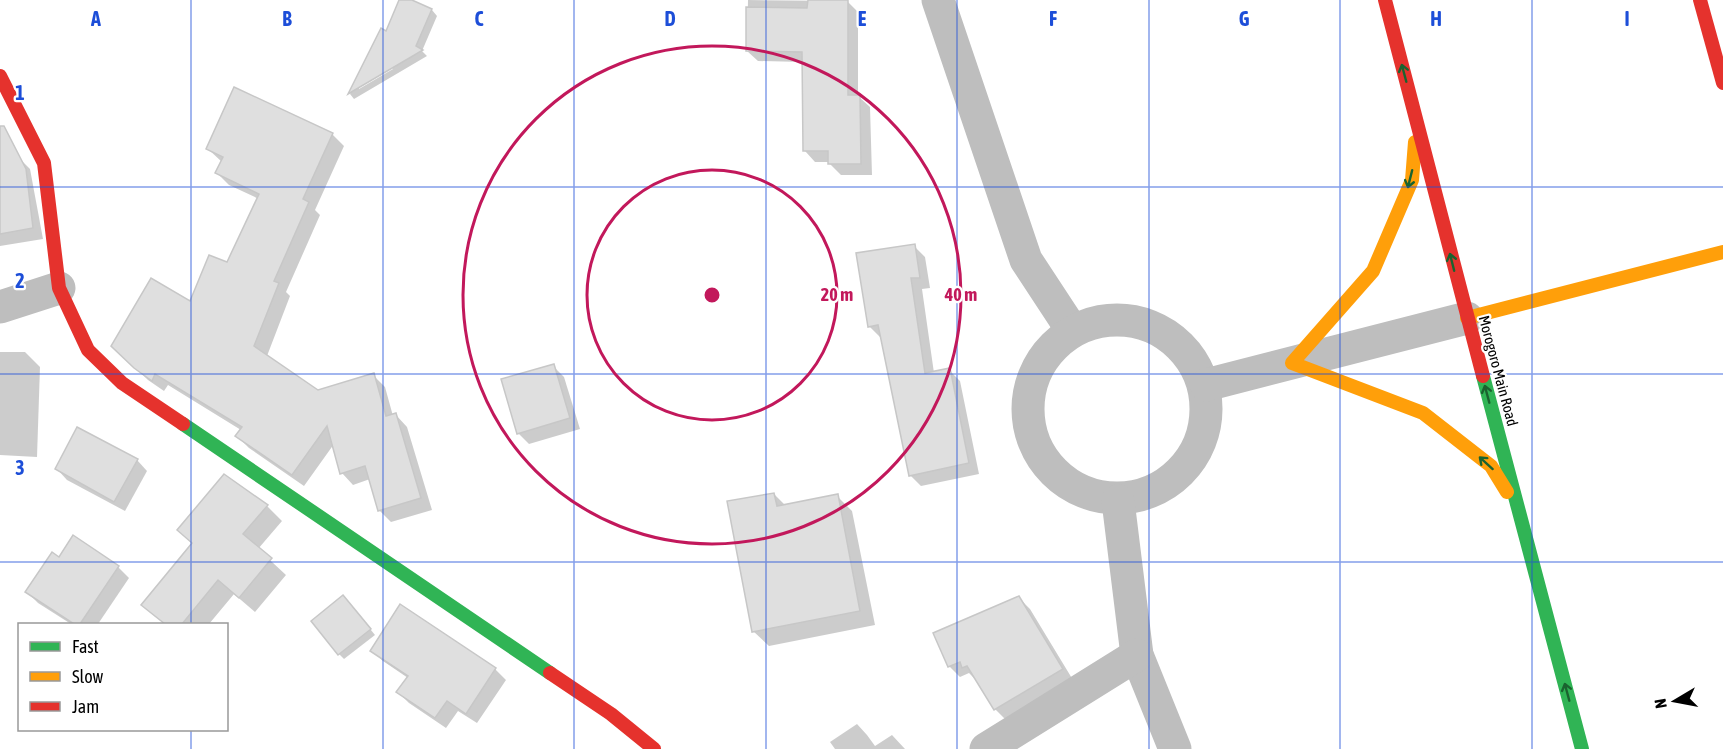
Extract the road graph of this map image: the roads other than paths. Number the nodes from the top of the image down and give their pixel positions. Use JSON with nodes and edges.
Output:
{"nodes":[{"id":1,"x":938,"y":0,"type":"edge"},
{"id":2,"x":1385,"y":0,"type":"edge"},
{"id":3,"x":1701,"y":6,"type":"edge"},
{"id":4,"x":1723,"y":47,"type":"edge"},
{"id":5,"x":0,"y":76,"type":"edge"},
{"id":6,"x":1723,"y":83,"type":"edge"},
{"id":7,"x":1417,"y":122,"type":"junction"},
{"id":8,"x":1723,"y":252,"type":"edge"},
{"id":9,"x":58,"y":288,"type":"junction"},
{"id":10,"x":0,"y":307,"type":"edge"},
{"id":11,"x":1467,"y":318,"type":"junction"},
{"id":12,"x":1072,"y":330,"type":"junction"},
{"id":13,"x":1292,"y":363,"type":"junction"},
{"id":14,"x":1206,"y":385,"type":"junction"},
{"id":15,"x":1118,"y":501,"type":"junction"},
{"id":16,"x":1518,"y":511,"type":"junction"},
{"id":17,"x":1137,"y":655,"type":"junction"},
{"id":18,"x":654,"y":749,"type":"edge"},
{"id":19,"x":986,"y":749,"type":"edge"},
{"id":20,"x":1175,"y":749,"type":"edge"},
{"id":21,"x":1582,"y":749,"type":"edge"}],
"edges":[{"from":1,"to":12,"type":"street"},
{"from":7,"to":2,"type":"main road","name":"Morogoro Main Road","one_way":true},
{"from":3,"to":4,"type":"main road"},
{"from":3,"to":6,"type":"main road"},
{"from":5,"to":9,"type":"main road"},
{"from":11,"to":7,"type":"main road","name":"Morogoro Main Road","one_way":true},
{"from":7,"to":13,"type":"main road","one_way":true},
{"from":8,"to":11,"type":"main road"},
{"from":9,"to":10,"type":"street"},
{"from":9,"to":18,"type":"main road"},
{"from":11,"to":13,"type":"street"},
{"from":16,"to":11,"type":"main road","name":"Morogoro Main Road","one_way":true},
{"from":12,"to":14,"type":"street"},
{"from":12,"to":15,"type":"street"},
{"from":13,"to":14,"type":"street"},
{"from":16,"to":13,"type":"main road","one_way":true},
{"from":14,"to":15,"type":"street"},
{"from":15,"to":17,"type":"street"},
{"from":21,"to":16,"type":"main road","name":"Morogoro Main Road","one_way":true},
{"from":17,"to":19,"type":"street"},
{"from":17,"to":20,"type":"street"}]}
